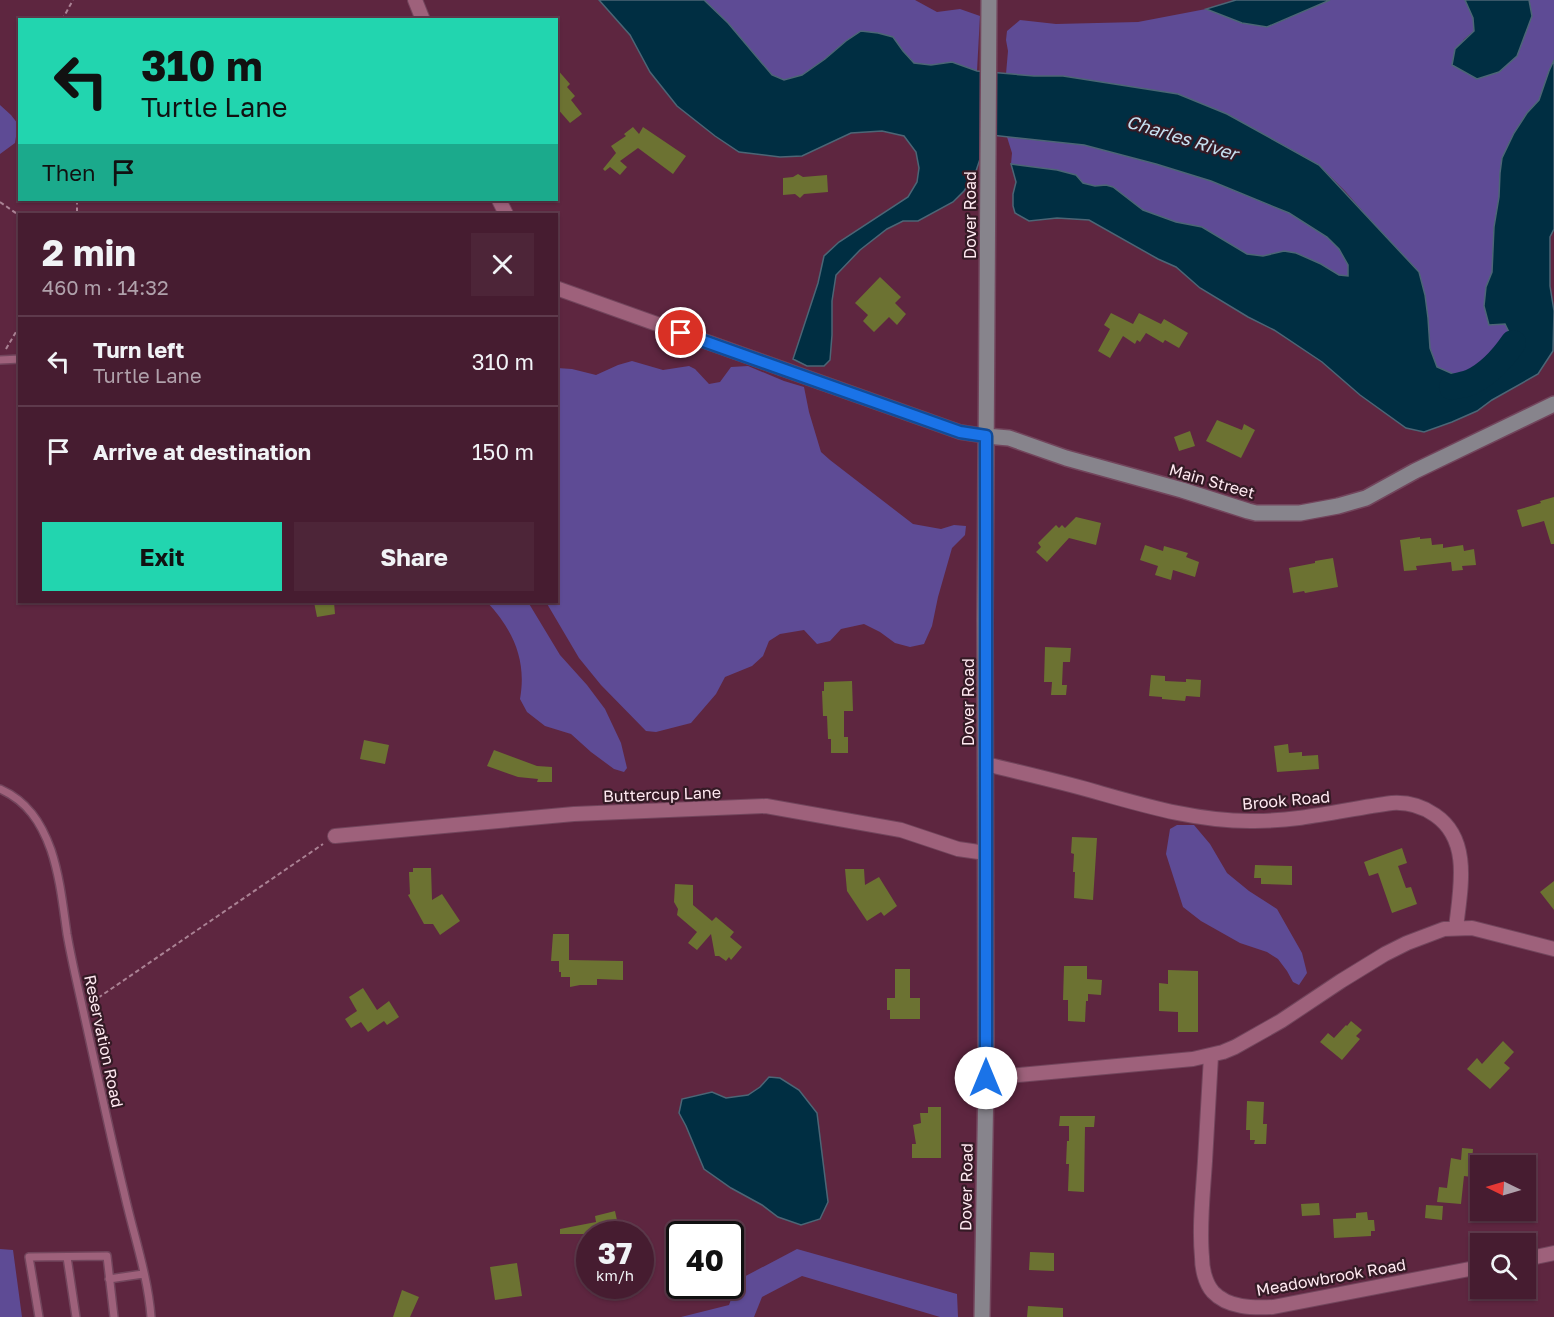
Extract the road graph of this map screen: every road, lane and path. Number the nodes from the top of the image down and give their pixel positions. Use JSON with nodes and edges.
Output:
{"nodes":[{"id":1,"x":73,"y":0,"type":"edge"},
{"id":2,"x":415,"y":0,"type":"edge"},
{"id":3,"x":989,"y":0,"type":"edge"},
{"id":4,"x":64,"y":18,"type":"edge"},
{"id":5,"x":422,"y":18,"type":"edge"},
{"id":6,"x":0,"y":202,"type":"edge"},
{"id":7,"x":18,"y":215,"type":"edge"},
{"id":8,"x":558,"y":289,"type":"edge"},
{"id":9,"x":18,"y":328,"type":"edge"},
{"id":10,"x":18,"y":359,"type":"edge"},
{"id":11,"x":0,"y":360,"type":"edge"},
{"id":12,"x":1554,"y":404,"type":"edge"},
{"id":13,"x":986,"y":436,"type":"junction"},
{"id":14,"x":986,"y":764,"type":"junction"},
{"id":15,"x":0,"y":789,"type":"edge"},
{"id":16,"x":335,"y":836,"type":"joint"},
{"id":17,"x":986,"y":853,"type":"junction"},
{"id":18,"x":1456,"y":928,"type":"junction"},
{"id":19,"x":1554,"y":949,"type":"edge"},
{"id":20,"x":83,"y":1008,"type":"junction"},
{"id":21,"x":1211,"y":1056,"type":"junction"},
{"id":22,"x":986,"y":1078,"type":"junction"},
{"id":23,"x":1554,"y":1253,"type":"edge"},
{"id":24,"x":67,"y":1257,"type":"junction"},
{"id":25,"x":1536,"y":1257,"type":"edge"},
{"id":26,"x":1470,"y":1269,"type":"edge"},
{"id":27,"x":143,"y":1274,"type":"junction"},
{"id":28,"x":109,"y":1279,"type":"junction"},
{"id":29,"x":39,"y":1317,"type":"edge"},
{"id":30,"x":76,"y":1317,"type":"edge"},
{"id":31,"x":114,"y":1317,"type":"edge"},
{"id":32,"x":151,"y":1317,"type":"edge"},
{"id":33,"x":982,"y":1317,"type":"edge"}],
"edges":[{"from":1,"to":4,"type":"path"},
{"from":2,"to":5,"type":"street"},
{"from":3,"to":13,"type":"street","name":"Dover Road"},
{"from":6,"to":7,"type":"path"},
{"from":8,"to":13,"type":"street"},
{"from":9,"to":11,"type":"path"},
{"from":10,"to":11,"type":"lane"},
{"from":12,"to":13,"type":"street","name":"Main Street"},
{"from":13,"to":14,"type":"street","name":"Dover Road"},
{"from":14,"to":17,"type":"street","name":"Dover Road"},
{"from":14,"to":18,"type":"street","name":"Brook Road"},
{"from":15,"to":20,"type":"lane","name":"Reservation Road"},
{"from":16,"to":17,"type":"street","name":"Buttercup Lane"},
{"from":16,"to":20,"type":"path"},
{"from":17,"to":22,"type":"street","name":"Dover Road"},
{"from":18,"to":19,"type":"street"},
{"from":18,"to":21,"type":"street"},
{"from":20,"to":27,"type":"lane","name":"Reservation Road"},
{"from":21,"to":22,"type":"street"},
{"from":21,"to":26,"type":"street","name":"Meadowbrook Road"},
{"from":22,"to":33,"type":"street","name":"Dover Road"},
{"from":23,"to":25,"type":"street"},
{"from":24,"to":28,"type":"lane"},
{"from":24,"to":29,"type":"lane"},
{"from":24,"to":30,"type":"lane"},
{"from":27,"to":28,"type":"lane"},
{"from":27,"to":32,"type":"lane","name":"Reservation Road"},
{"from":28,"to":31,"type":"lane"}]}
